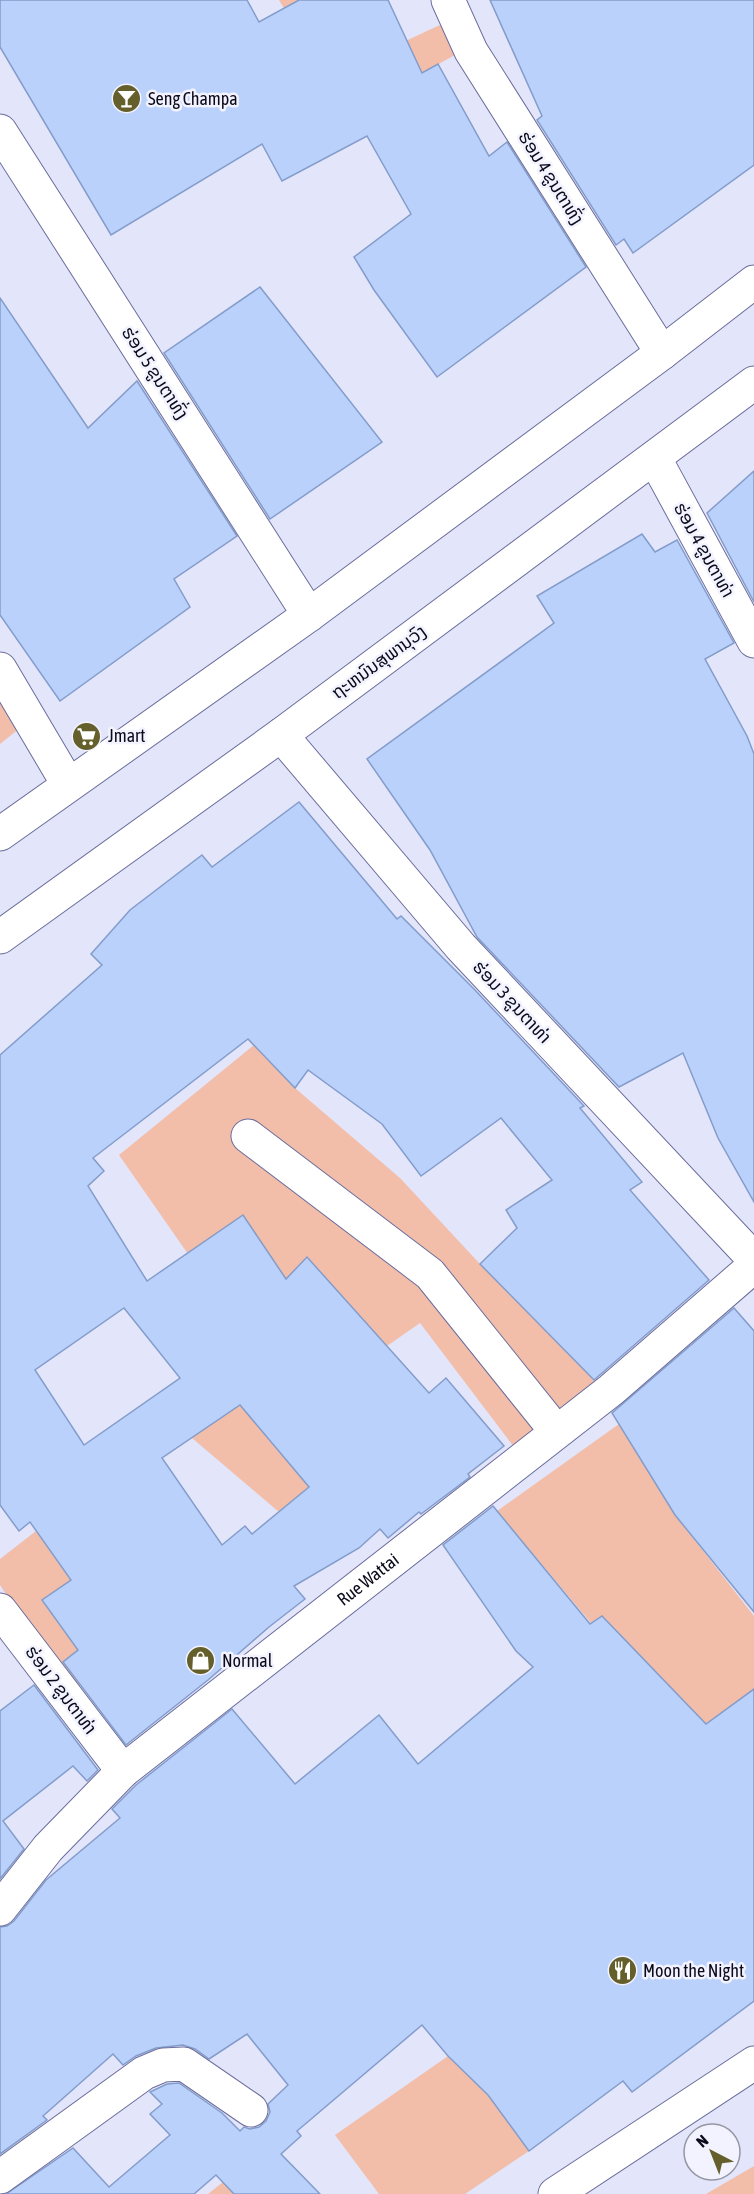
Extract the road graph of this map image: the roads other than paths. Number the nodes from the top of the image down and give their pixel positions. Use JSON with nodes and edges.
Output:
{"nodes":[{"id":1,"x":448,"y":0,"type":"edge"},
{"id":2,"x":0,"y":132,"type":"edge"},
{"id":3,"x":754,"y":282,"type":"edge"},
{"id":4,"x":662,"y":353,"type":"junction"},
{"id":5,"x":754,"y":383,"type":"edge"},
{"id":6,"x":655,"y":459,"type":"junction"},
{"id":7,"x":309,"y":615,"type":"junction"},
{"id":8,"x":754,"y":640,"type":"edge"},
{"id":9,"x":0,"y":669,"type":"edge"},
{"id":10,"x":281,"y":735,"type":"junction"},
{"id":11,"x":68,"y":784,"type":"junction"},
{"id":12,"x":0,"y":834,"type":"edge"},
{"id":13,"x":0,"y":937,"type":"edge"},
{"id":14,"x":248,"y":1136,"type":"dead end"},
{"id":15,"x":754,"y":1259,"type":"edge"},
{"id":16,"x":754,"y":1266,"type":"edge"},
{"id":17,"x":556,"y":1431,"type":"junction"},
{"id":18,"x":0,"y":1610,"type":"edge"},
{"id":19,"x":123,"y":1770,"type":"junction"},
{"id":20,"x":0,"y":1909,"type":"edge"},
{"id":21,"x":754,"y":2062,"type":"edge"},
{"id":22,"x":251,"y":2110,"type":"dead end"},
{"id":23,"x":0,"y":2177,"type":"edge"},
{"id":24,"x":555,"y":2194,"type":"edge"}],
"edges":[{"from":1,"to":4,"type":"main road","name":"ຮ່ອມ 4 ຂູນຕາທົ່ງ"},
{"from":2,"to":7,"type":"main road","name":"ຮ່ອມ 5 ຂູນຕາທົ່ງ"},
{"from":3,"to":4,"type":"main road"},
{"from":4,"to":7,"type":"main road"},
{"from":5,"to":6,"type":"main road","name":"ຖະຫນົນສຸພານຸວົງ"},
{"from":6,"to":8,"type":"main road","name":"ຮ່ອມ 4 ຂູນຕາທ່າ"},
{"from":6,"to":10,"type":"main road","name":"ຖະຫນົນສຸພານຸວົງ"},
{"from":7,"to":11,"type":"main road"},
{"from":9,"to":11,"type":"main road"},
{"from":10,"to":13,"type":"main road","name":"ຖະຫນົນສຸພານຸວົງ"},
{"from":10,"to":15,"type":"main road","name":"ຮ່ອມ 3 ຂູນຕາທ່າ"},
{"from":11,"to":12,"type":"main road"},
{"from":14,"to":17,"type":"main road"},
{"from":16,"to":17,"type":"main road","name":"Rue Wattai"},
{"from":17,"to":19,"type":"main road","name":"Rue Wattai"},
{"from":18,"to":19,"type":"main road","name":"ຮ່ອມ 2 ຂູນຕາທ່າ"},
{"from":19,"to":20,"type":"main road","name":"Rue Wattai"},
{"from":21,"to":24,"type":"main road"},
{"from":22,"to":23,"type":"main road"}]}
